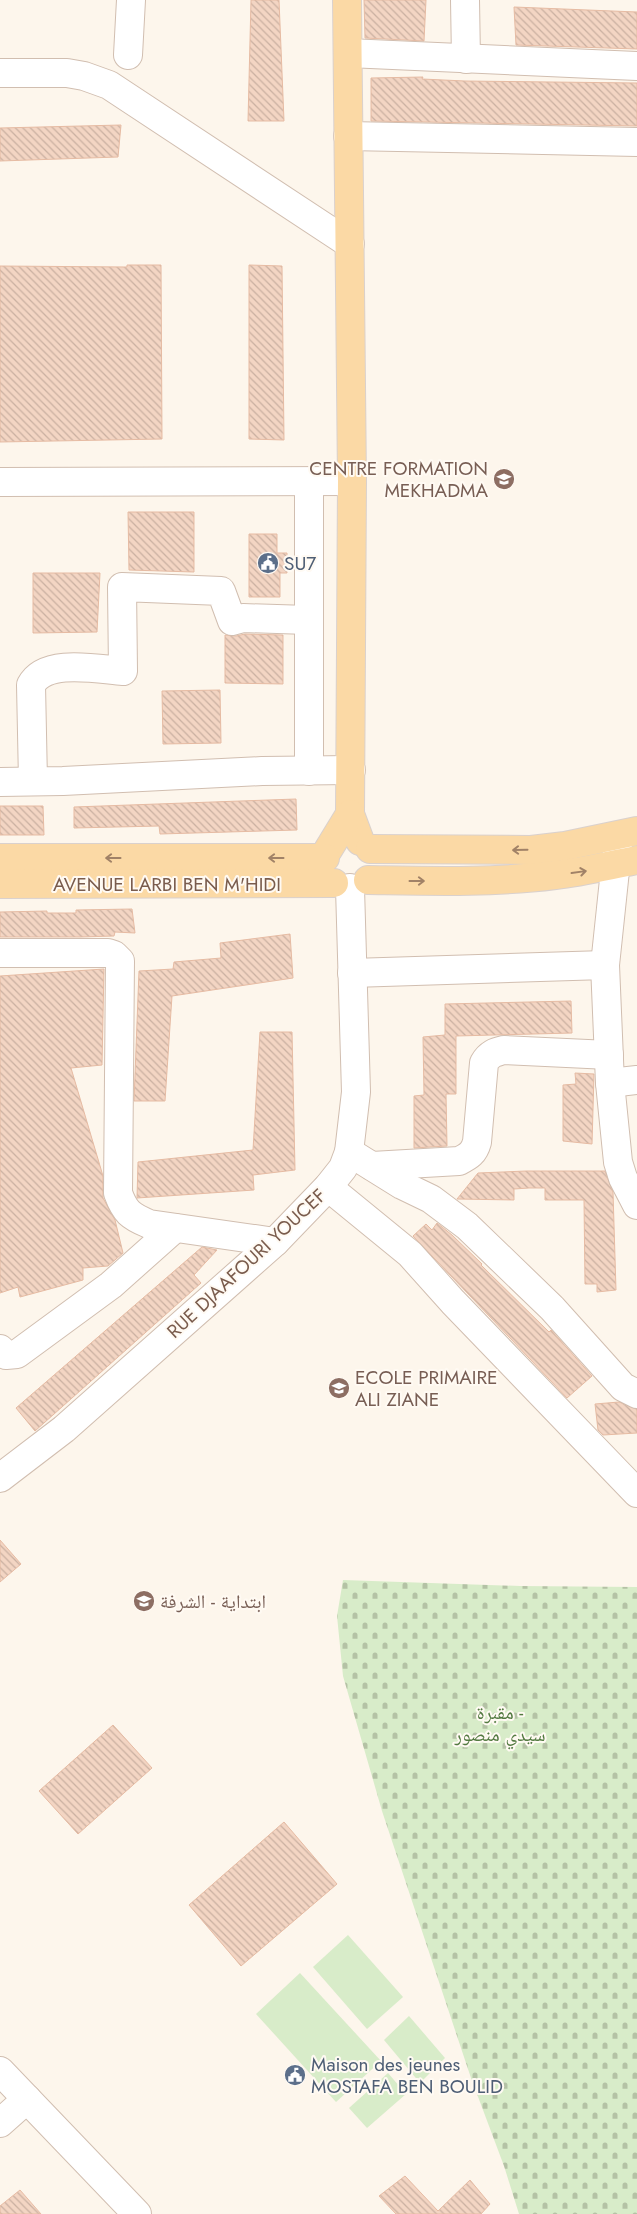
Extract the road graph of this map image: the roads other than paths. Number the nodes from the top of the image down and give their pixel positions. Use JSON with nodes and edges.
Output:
{"nodes":[{"id":1,"x":131,"y":0,"type":"edge"},
{"id":2,"x":347,"y":0,"type":"edge"},
{"id":3,"x":465,"y":0,"type":"edge"},
{"id":4,"x":348,"y":53,"type":"junction"},
{"id":5,"x":128,"y":55,"type":"dead end"},
{"id":6,"x":466,"y":60,"type":"junction"},
{"id":7,"x":637,"y":66,"type":"edge"},
{"id":8,"x":0,"y":73,"type":"edge"},
{"id":9,"x":348,"y":136,"type":"junction"},
{"id":10,"x":637,"y":142,"type":"edge"},
{"id":11,"x":350,"y":244,"type":"junction"},
{"id":12,"x":352,"y":481,"type":"junction"},
{"id":13,"x":0,"y":482,"type":"edge"},
{"id":14,"x":309,"y":483,"type":"junction"},
{"id":15,"x":308,"y":620,"type":"junction"},
{"id":16,"x":351,"y":770,"type":"junction"},
{"id":17,"x":309,"y":771,"type":"junction"},
{"id":18,"x":33,"y":781,"type":"junction"},
{"id":19,"x":0,"y":782,"type":"edge"},
{"id":20,"x":350,"y":814,"type":"junction"},
{"id":21,"x":628,"y":833,"type":"edge"},
{"id":22,"x":365,"y":845,"type":"junction"},
{"id":23,"x":326,"y":854,"type":"junction"},
{"id":24,"x":0,"y":858,"type":"edge"},
{"id":25,"x":626,"y":862,"type":"edge"},
{"id":26,"x":0,"y":884,"type":"edge"},
{"id":27,"x":350,"y":884,"type":"junction"},
{"id":28,"x":0,"y":953,"type":"edge"},
{"id":29,"x":605,"y":965,"type":"junction"},
{"id":30,"x":352,"y":973,"type":"junction"},
{"id":31,"x":609,"y":1055,"type":"junction"},
{"id":32,"x":637,"y":1080,"type":"edge"},
{"id":33,"x":610,"y":1083,"type":"junction"},
{"id":34,"x":349,"y":1152,"type":"junction"},
{"id":35,"x":372,"y":1166,"type":"junction"},
{"id":36,"x":328,"y":1187,"type":"junction"},
{"id":37,"x":636,"y":1200,"type":"edge"},
{"id":38,"x":175,"y":1228,"type":"junction"},
{"id":39,"x":275,"y":1242,"type":"junction"},
{"id":40,"x":0,"y":1349,"type":"edge"},
{"id":41,"x":637,"y":1394,"type":"edge"},
{"id":42,"x":4,"y":1466,"type":"edge"},
{"id":43,"x":637,"y":1493,"type":"edge"},
{"id":44,"x":0,"y":2071,"type":"edge"},
{"id":45,"x":27,"y":2099,"type":"junction"},
{"id":46,"x":0,"y":2123,"type":"edge"},
{"id":47,"x":137,"y":2214,"type":"edge"}],
"edges":[{"from":1,"to":5,"type":"street"},
{"from":2,"to":4,"type":"main road"},
{"from":3,"to":6,"type":"street"},
{"from":4,"to":6,"type":"street"},
{"from":4,"to":9,"type":"main road"},
{"from":6,"to":7,"type":"street"},
{"from":8,"to":11,"type":"street"},
{"from":9,"to":10,"type":"street"},
{"from":9,"to":11,"type":"main road"},
{"from":11,"to":12,"type":"main road"},
{"from":12,"to":14,"type":"street"},
{"from":12,"to":16,"type":"main road"},
{"from":13,"to":14,"type":"street"},
{"from":14,"to":15,"type":"street"},
{"from":15,"to":17,"type":"street"},
{"from":15,"to":18,"type":"street"},
{"from":16,"to":17,"type":"street"},
{"from":16,"to":20,"type":"main road"},
{"from":17,"to":18,"type":"street"},
{"from":18,"to":19,"type":"street"},
{"from":20,"to":22,"type":"main road"},
{"from":20,"to":23,"type":"main road"},
{"from":21,"to":22,"type":"main road","one_way":true},
{"from":21,"to":25,"type":"street"},
{"from":22,"to":23,"type":"main road"},
{"from":22,"to":27,"type":"main road"},
{"from":23,"to":24,"type":"main road","name":"AVENUE LARBI BEN M'HIDI","one_way":true},
{"from":23,"to":27,"type":"main road"},
{"from":27,"to":25,"type":"main road","name":"AVENUE LARBI BEN M'HIDI","one_way":true},
{"from":25,"to":29,"type":"street"},
{"from":26,"to":27,"type":"main road","name":"AVENUE LARBI BEN M'HIDI"},
{"from":27,"to":30,"type":"street","name":"RUE DJAAFOURI YOUCEF"},
{"from":28,"to":38,"type":"street"},
{"from":29,"to":30,"type":"street"},
{"from":29,"to":31,"type":"street"},
{"from":30,"to":34,"type":"street","name":"RUE DJAAFOURI YOUCEF"},
{"from":31,"to":33,"type":"street"},
{"from":31,"to":35,"type":"street"},
{"from":32,"to":33,"type":"street"},
{"from":33,"to":37,"type":"street"},
{"from":34,"to":35,"type":"street"},
{"from":34,"to":36,"type":"street","name":"RUE DJAAFOURI YOUCEF"},
{"from":35,"to":41,"type":"street"},
{"from":36,"to":39,"type":"street","name":"RUE DJAAFOURI YOUCEF"},
{"from":36,"to":43,"type":"street"},
{"from":38,"to":39,"type":"street"},
{"from":38,"to":40,"type":"street"},
{"from":39,"to":42,"type":"street","name":"RUE DJAAFOURI YOUCEF"},
{"from":44,"to":45,"type":"street"},
{"from":45,"to":46,"type":"street"},
{"from":45,"to":47,"type":"street"}]}
